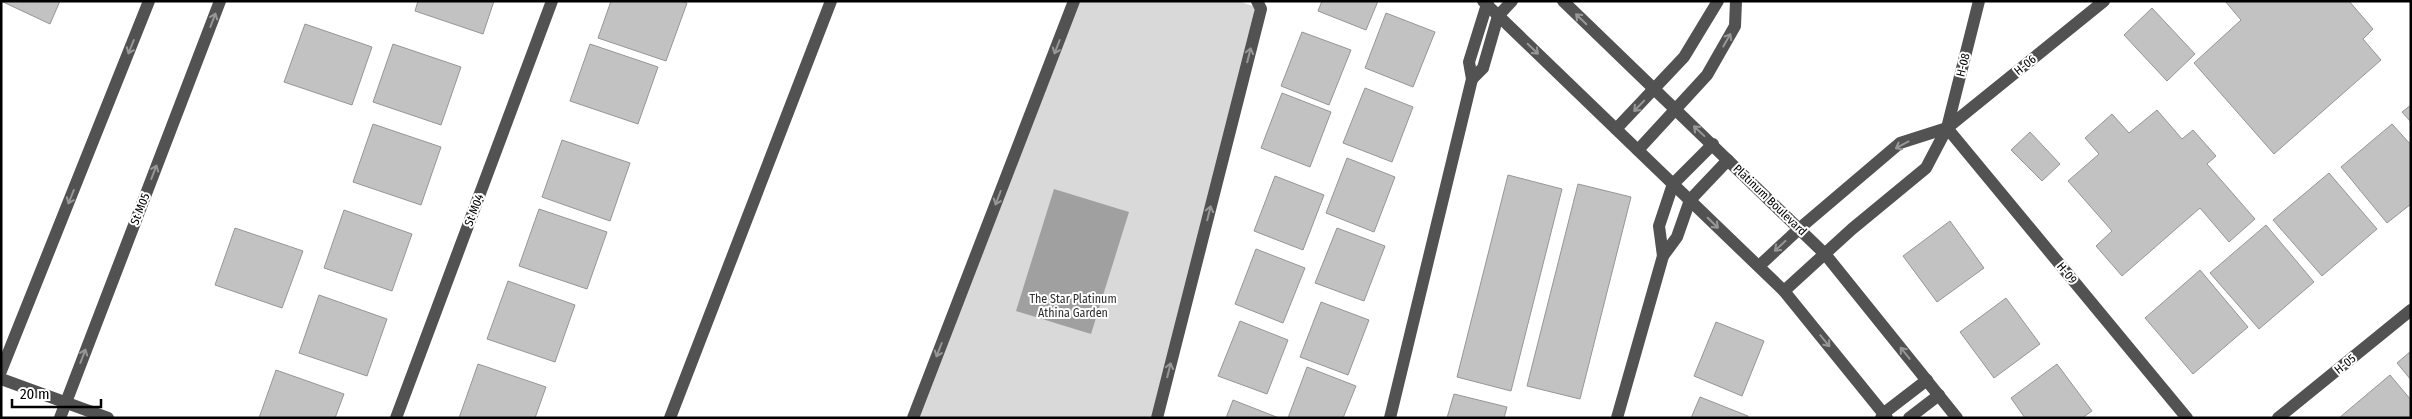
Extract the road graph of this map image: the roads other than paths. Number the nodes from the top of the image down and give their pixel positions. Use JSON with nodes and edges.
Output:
{"nodes":[{"id":1,"x":149,"y":1,"type":"edge"},
{"id":2,"x":220,"y":1,"type":"edge"},
{"id":3,"x":552,"y":1,"type":"edge"},
{"id":4,"x":831,"y":1,"type":"edge"},
{"id":5,"x":1074,"y":1,"type":"edge"},
{"id":6,"x":1257,"y":1,"type":"edge"},
{"id":7,"x":1512,"y":1,"type":"edge"},
{"id":8,"x":1562,"y":1,"type":"edge"},
{"id":9,"x":1718,"y":1,"type":"edge"},
{"id":10,"x":1736,"y":1,"type":"edge"},
{"id":11,"x":1979,"y":1,"type":"edge"},
{"id":12,"x":2104,"y":1,"type":"edge"},
{"id":13,"x":1486,"y":2,"type":"edge"},
{"id":14,"x":1498,"y":16,"type":"junction"},
{"id":15,"x":1472,"y":79,"type":"junction"},
{"id":16,"x":1655,"y":89,"type":"junction"},
{"id":17,"x":1676,"y":110,"type":"junction"},
{"id":18,"x":1947,"y":128,"type":"junction"},
{"id":19,"x":1616,"y":129,"type":"junction"},
{"id":20,"x":1713,"y":144,"type":"junction"},
{"id":21,"x":1638,"y":150,"type":"junction"},
{"id":22,"x":1728,"y":160,"type":"junction"},
{"id":23,"x":1673,"y":184,"type":"junction"},
{"id":24,"x":1690,"y":200,"type":"junction"},
{"id":25,"x":1800,"y":228,"type":"junction"},
{"id":26,"x":1825,"y":254,"type":"junction"},
{"id":27,"x":1663,"y":256,"type":"junction"},
{"id":28,"x":1759,"y":266,"type":"junction"},
{"id":29,"x":1784,"y":291,"type":"junction"},
{"id":30,"x":2411,"y":310,"type":"edge"},
{"id":31,"x":1,"y":370,"type":"edge"},
{"id":32,"x":1,"y":379,"type":"edge"},
{"id":33,"x":1927,"y":380,"type":"junction"},
{"id":34,"x":1939,"y":395,"type":"junction"},
{"id":35,"x":65,"y":403,"type":"junction"},
{"id":36,"x":1884,"y":416,"type":"edge"},
{"id":37,"x":60,"y":418,"type":"edge"},
{"id":38,"x":108,"y":418,"type":"edge"},
{"id":39,"x":396,"y":418,"type":"edge"},
{"id":40,"x":670,"y":418,"type":"edge"},
{"id":41,"x":913,"y":418,"type":"edge"},
{"id":42,"x":1157,"y":418,"type":"edge"},
{"id":43,"x":1390,"y":418,"type":"edge"},
{"id":44,"x":1617,"y":418,"type":"edge"},
{"id":45,"x":1909,"y":418,"type":"edge"},
{"id":46,"x":1957,"y":418,"type":"edge"},
{"id":47,"x":2187,"y":418,"type":"edge"},
{"id":48,"x":2278,"y":418,"type":"edge"}],
"edges":[{"from":1,"to":31,"type":"street","one_way":true},
{"from":35,"to":2,"type":"street","name":"St M05","one_way":true},
{"from":3,"to":39,"type":"street","name":"St M04"},
{"from":4,"to":40,"type":"street"},
{"from":5,"to":41,"type":"street","one_way":true},
{"from":42,"to":6,"type":"street","one_way":true},
{"from":7,"to":14,"type":"street"},
{"from":16,"to":8,"type":"street","name":"Platinum Boulevard","one_way":true},
{"from":9,"to":16,"type":"street"},
{"from":17,"to":10,"type":"street","one_way":true},
{"from":11,"to":18,"type":"street","name":"H-08"},
{"from":12,"to":18,"type":"street","name":"H-06"},
{"from":13,"to":14,"type":"street"},
{"from":13,"to":15,"type":"street"},
{"from":14,"to":15,"type":"street"},
{"from":14,"to":19,"type":"street","one_way":true},
{"from":15,"to":43,"type":"street"},
{"from":16,"to":17,"type":"street","name":"Platinum Boulevard"},
{"from":16,"to":19,"type":"street","one_way":true},
{"from":20,"to":17,"type":"street","name":"Platinum Boulevard","one_way":true},
{"from":17,"to":21,"type":"street"},
{"from":18,"to":25,"type":"street","one_way":true},
{"from":18,"to":26,"type":"street"},
{"from":18,"to":47,"type":"street","name":"H-09"},
{"from":19,"to":21,"type":"street"},
{"from":20,"to":22,"type":"street","name":"Platinum Boulevard"},
{"from":20,"to":23,"type":"street"},
{"from":21,"to":23,"type":"street"},
{"from":22,"to":24,"type":"street"},
{"from":22,"to":25,"type":"street","name":"Platinum Boulevard"},
{"from":23,"to":24,"type":"street"},
{"from":23,"to":27,"type":"street"},
{"from":24,"to":27,"type":"street"},
{"from":24,"to":28,"type":"street","one_way":true},
{"from":25,"to":26,"type":"street","name":"Platinum Boulevard"},
{"from":25,"to":28,"type":"street","one_way":true},
{"from":26,"to":29,"type":"street"},
{"from":33,"to":26,"type":"street","name":"Platinum Boulevard","one_way":true},
{"from":27,"to":44,"type":"street"},
{"from":28,"to":29,"type":"street"},
{"from":29,"to":36,"type":"street","one_way":true},
{"from":30,"to":48,"type":"street","name":"H-05"},
{"from":32,"to":35,"type":"street"},
{"from":33,"to":34,"type":"street","name":"Platinum Boulevard"},
{"from":33,"to":36,"type":"street"},
{"from":34,"to":45,"type":"street"},
{"from":34,"to":46,"type":"street","name":"Platinum Boulevard"},
{"from":35,"to":37,"type":"street","name":"St M05"},
{"from":35,"to":38,"type":"street"}]}
